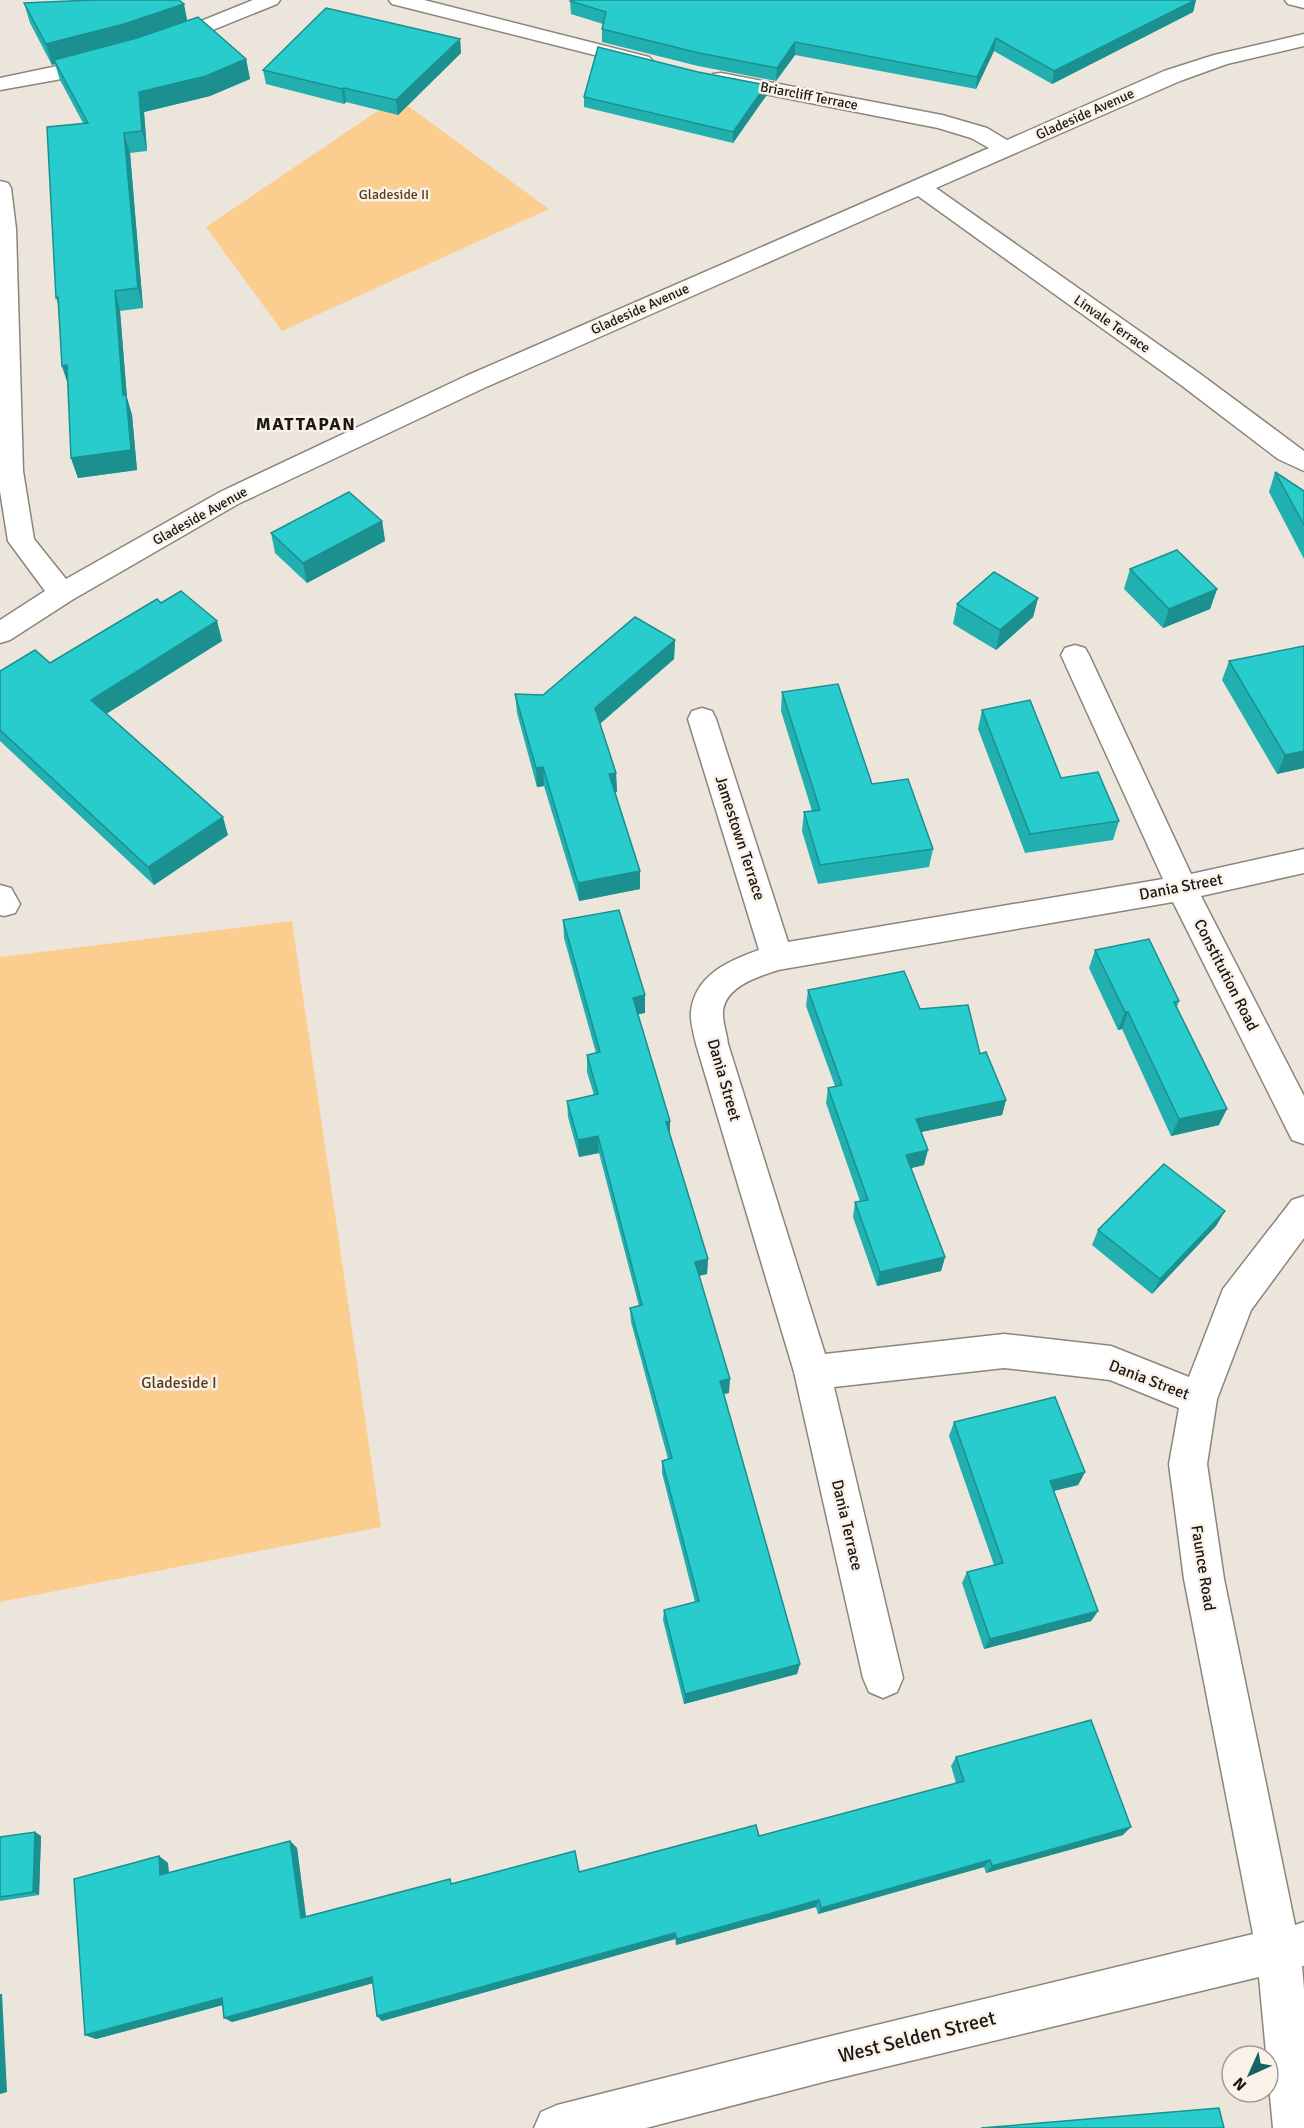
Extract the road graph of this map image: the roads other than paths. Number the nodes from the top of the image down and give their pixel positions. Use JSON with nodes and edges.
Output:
{"nodes":[{"id":1,"x":270,"y":0,"type":"edge"},
{"id":2,"x":399,"y":0,"type":"edge"},
{"id":3,"x":1294,"y":0,"type":"edge"},
{"id":4,"x":1304,"y":2,"type":"edge"},
{"id":5,"x":1304,"y":40,"type":"edge"},
{"id":6,"x":146,"y":49,"type":"edge"},
{"id":7,"x":124,"y":57,"type":"edge"},
{"id":8,"x":661,"y":66,"type":"edge"},
{"id":9,"x":698,"y":74,"type":"edge"},
{"id":10,"x":0,"y":84,"type":"edge"},
{"id":11,"x":1006,"y":149,"type":"junction"},
{"id":12,"x":919,"y":186,"type":"junction"},
{"id":13,"x":0,"y":188,"type":"edge"},
{"id":14,"x":1304,"y":462,"type":"edge"},
{"id":15,"x":62,"y":593,"type":"junction"},
{"id":16,"x":0,"y":633,"type":"edge"},
{"id":17,"x":1075,"y":655,"type":"dead end"},
{"id":18,"x":702,"y":719,"type":"dead end"},
{"id":19,"x":1304,"y":861,"type":"edge"},
{"id":20,"x":1182,"y":888,"type":"junction"},
{"id":21,"x":777,"y":957,"type":"junction"},
{"id":22,"x":1304,"y":1130,"type":"edge"},
{"id":23,"x":1304,"y":1212,"type":"edge"},
{"id":24,"x":812,"y":1372,"type":"junction"},
{"id":25,"x":1199,"y":1399,"type":"junction"},
{"id":26,"x":883,"y":1678,"type":"dead end"},
{"id":27,"x":1291,"y":1947,"type":"edge"},
{"id":28,"x":557,"y":2128,"type":"edge"},
{"id":29,"x":1296,"y":2128,"type":"edge"}],
"edges":[{"from":1,"to":6,"type":"street"},
{"from":2,"to":8,"type":"street"},
{"from":3,"to":4,"type":"street"},
{"from":5,"to":11,"type":"street","name":"Gladeside Avenue"},
{"from":7,"to":10,"type":"street"},
{"from":9,"to":11,"type":"street","name":"Briarcliff Terrace"},
{"from":11,"to":12,"type":"street","name":"Gladeside Avenue"},
{"from":12,"to":14,"type":"street","name":"Linvale Terrace"},
{"from":12,"to":15,"type":"street","name":"Gladeside Avenue"},
{"from":13,"to":15,"type":"street"},
{"from":15,"to":16,"type":"street","name":"Gladeside Avenue"},
{"from":17,"to":20,"type":"street","name":"Constitution Road"},
{"from":18,"to":21,"type":"street","name":"Jamestown Terrace"},
{"from":19,"to":20,"type":"street","name":"Dania Street"},
{"from":20,"to":21,"type":"street","name":"Dania Street"},
{"from":20,"to":22,"type":"street","name":"Constitution Road"},
{"from":21,"to":24,"type":"street","name":"Dania Street"},
{"from":23,"to":25,"type":"street","name":"Faunce Road"},
{"from":24,"to":25,"type":"street","name":"Dania Street"},
{"from":24,"to":26,"type":"street","name":"Dania Terrace"},
{"from":25,"to":27,"type":"street","name":"Faunce Road"},
{"from":27,"to":28,"type":"street","name":"West Selden Street"},
{"from":27,"to":29,"type":"street","name":"Faunce Road"}]}
